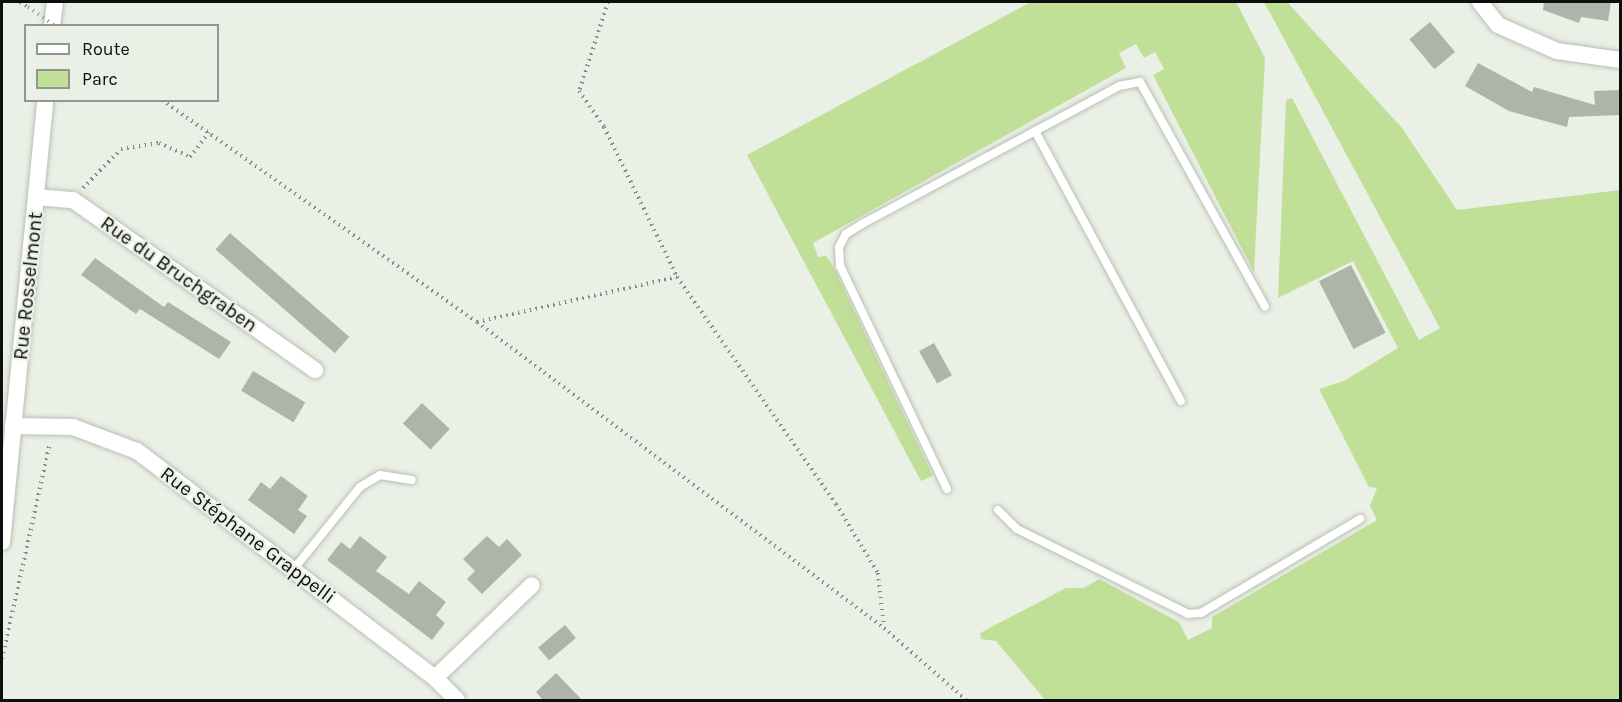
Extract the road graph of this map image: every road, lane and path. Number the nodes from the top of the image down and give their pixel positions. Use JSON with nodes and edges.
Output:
{"nodes":[{"id":1,"x":20,"y":2,"type":"edge"},
{"id":2,"x":55,"y":2,"type":"edge"},
{"id":3,"x":608,"y":2,"type":"edge"},
{"id":4,"x":1480,"y":2,"type":"edge"},
{"id":5,"x":51,"y":24,"type":"edge"},
{"id":6,"x":54,"y":24,"type":"edge"},
{"id":7,"x":1620,"y":60,"type":"edge"},
{"id":8,"x":45,"y":102,"type":"edge"},
{"id":9,"x":165,"y":102,"type":"edge"},
{"id":10,"x":1035,"y":131,"type":"junction"},
{"id":11,"x":209,"y":133,"type":"junction"},
{"id":12,"x":36,"y":197,"type":"junction"},
{"id":13,"x":72,"y":200,"type":"junction"},
{"id":14,"x":677,"y":277,"type":"junction"},
{"id":15,"x":1264,"y":307,"type":"dead end"},
{"id":16,"x":477,"y":322,"type":"junction"},
{"id":17,"x":315,"y":370,"type":"dead end"},
{"id":18,"x":1181,"y":401,"type":"dead end"},
{"id":19,"x":13,"y":426,"type":"junction"},
{"id":20,"x":54,"y":427,"type":"junction"},
{"id":21,"x":412,"y":480,"type":"dead end"},
{"id":22,"x":947,"y":489,"type":"dead end"},
{"id":23,"x":998,"y":510,"type":"dead end"},
{"id":24,"x":1360,"y":519,"type":"dead end"},
{"id":25,"x":2,"y":542,"type":"edge"},
{"id":26,"x":293,"y":570,"type":"junction"},
{"id":27,"x":532,"y":585,"type":"dead end"},
{"id":28,"x":884,"y":628,"type":"junction"},
{"id":29,"x":2,"y":658,"type":"edge"},
{"id":30,"x":435,"y":678,"type":"junction"},
{"id":31,"x":457,"y":700,"type":"edge"},
{"id":32,"x":966,"y":700,"type":"edge"}],
"edges":[{"from":1,"to":5,"type":"path","bridge":true},
{"from":2,"to":6,"type":"street"},
{"from":3,"to":14,"type":"path"},
{"from":4,"to":7,"type":"street"},
{"from":8,"to":12,"type":"street","name":"Rue Rosselmont"},
{"from":9,"to":11,"type":"path"},
{"from":10,"to":15,"type":"lane"},
{"from":10,"to":18,"type":"lane"},
{"from":10,"to":22,"type":"lane"},
{"from":11,"to":13,"type":"path"},
{"from":11,"to":16,"type":"path"},
{"from":12,"to":13,"type":"street"},
{"from":12,"to":19,"type":"street","name":"Rue Rosselmont"},
{"from":13,"to":17,"type":"street","name":"Rue du Bruchgraben"},
{"from":14,"to":16,"type":"path"},
{"from":14,"to":28,"type":"path"},
{"from":16,"to":28,"type":"path"},
{"from":19,"to":20,"type":"street","name":"Rue Stéphane Grappelli"},
{"from":19,"to":25,"type":"street","name":"Rue Rosselmont"},
{"from":20,"to":26,"type":"street","name":"Rue Stéphane Grappelli"},
{"from":20,"to":29,"type":"path"},
{"from":21,"to":26,"type":"lane"},
{"from":23,"to":24,"type":"lane"},
{"from":26,"to":30,"type":"street","name":"Rue Stéphane Grappelli"},
{"from":27,"to":30,"type":"street"},
{"from":28,"to":32,"type":"path"},
{"from":30,"to":31,"type":"street","name":"Rue Stéphane Grappelli"}]}
